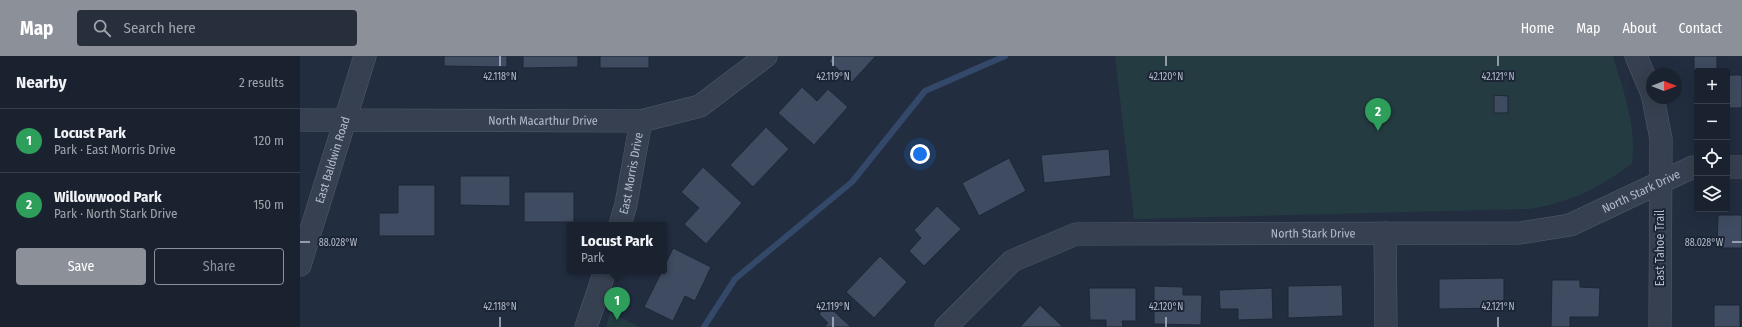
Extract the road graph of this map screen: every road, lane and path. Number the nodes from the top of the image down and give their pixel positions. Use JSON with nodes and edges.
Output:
{"nodes":[{"id":1,"x":365,"y":56,"type":"edge"},
{"id":2,"x":766,"y":56,"type":"edge"},
{"id":3,"x":1636,"y":56,"type":"edge"},
{"id":4,"x":1646,"y":80,"type":"edge"},
{"id":5,"x":1654,"y":104,"type":"edge"},
{"id":6,"x":300,"y":120,"type":"edge"},
{"id":7,"x":345,"y":120,"type":"junction"},
{"id":8,"x":641,"y":121,"type":"junction"},
{"id":9,"x":1694,"y":167,"type":"edge"},
{"id":10,"x":1730,"y":167,"type":"edge"},
{"id":11,"x":1742,"y":167,"type":"edge"},
{"id":12,"x":1660,"y":182,"type":"junction"},
{"id":13,"x":621,"y":222,"type":"edge"},
{"id":14,"x":1386,"y":233,"type":"junction"},
{"id":15,"x":300,"y":264,"type":"edge"},
{"id":16,"x":604,"y":274,"type":"edge"},
{"id":17,"x":948,"y":326,"type":"edge"},
{"id":18,"x":586,"y":327,"type":"edge"},
{"id":19,"x":1386,"y":327,"type":"edge"},
{"id":20,"x":1660,"y":327,"type":"edge"}],
"edges":[{"from":1,"to":7,"type":"street","name":"East Baldwin Road"},
{"from":2,"to":8,"type":"street","name":"North Macarthur Drive"},
{"from":3,"to":4,"type":"street"},
{"from":5,"to":12,"type":"street","name":"East Tahoe Trail"},
{"from":6,"to":7,"type":"street","name":"North Macarthur Drive"},
{"from":7,"to":8,"type":"street","name":"North Macarthur Drive"},
{"from":7,"to":15,"type":"street","name":"East Baldwin Road"},
{"from":8,"to":13,"type":"street","name":"East Morris Drive"},
{"from":9,"to":12,"type":"street","name":"North Stark Drive"},
{"from":10,"to":11,"type":"street"},
{"from":12,"to":14,"type":"street","name":"North Stark Drive"},
{"from":12,"to":20,"type":"street","name":"East Tahoe Trail"},
{"from":14,"to":17,"type":"street","name":"North Stark Drive"},
{"from":14,"to":19,"type":"street"},
{"from":16,"to":18,"type":"street"}]}
